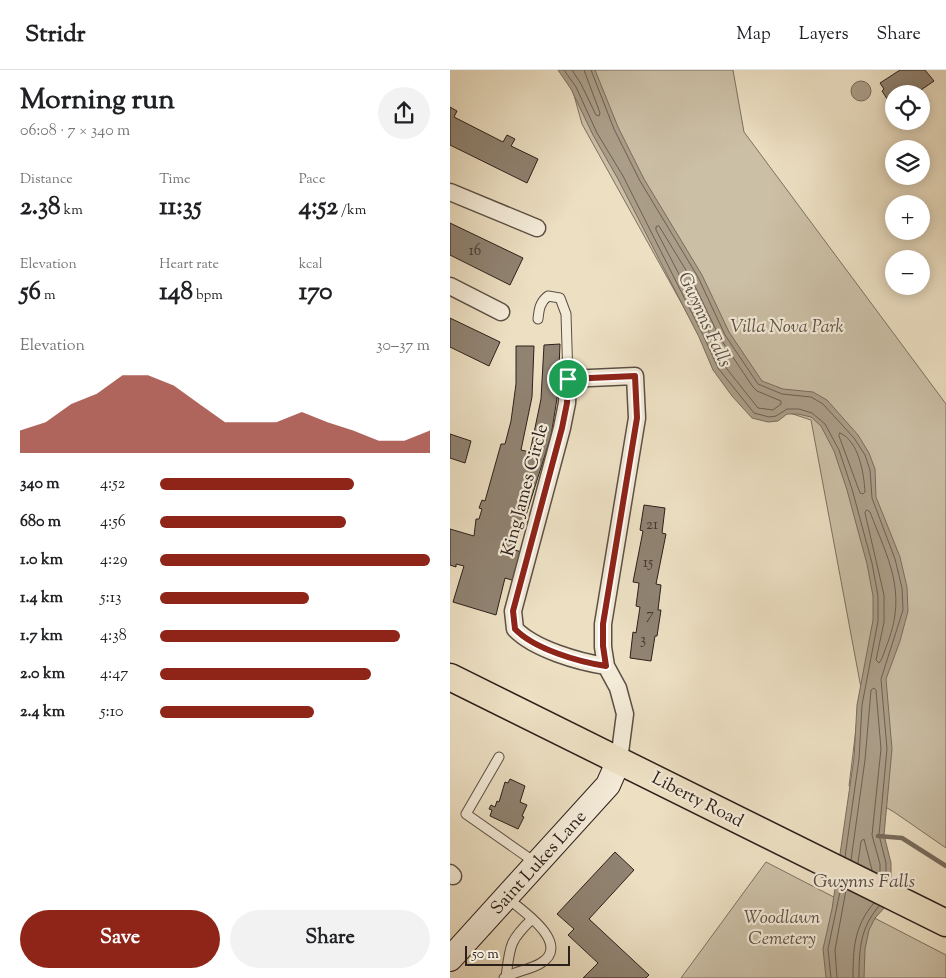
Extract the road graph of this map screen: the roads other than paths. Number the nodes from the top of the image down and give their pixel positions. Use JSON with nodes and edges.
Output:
{"nodes":[{"id":1,"x":450,"y":192,"type":"edge"},
{"id":2,"x":537,"y":228,"type":"dead end"},
{"id":3,"x":450,"y":286,"type":"edge"},
{"id":4,"x":501,"y":312,"type":"dead end"},
{"id":5,"x":538,"y":319,"type":"dead end"},
{"id":6,"x":568,"y":379,"type":"junction"},
{"id":7,"x":606,"y":666,"type":"junction"},
{"id":8,"x":450,"y":677,"type":"edge"},
{"id":9,"x":498,"y":757,"type":"dead end"},
{"id":10,"x":619,"y":760,"type":"junction"},
{"id":11,"x":536,"y":864,"type":"junction"},
{"id":12,"x":506,"y":897,"type":"junction"},
{"id":13,"x":532,"y":919,"type":"junction"},
{"id":14,"x":946,"y":923,"type":"edge"},
{"id":15,"x":450,"y":959,"type":"edge"},
{"id":16,"x":505,"y":977,"type":"edge"}],
"edges":[{"from":1,"to":2,"type":"street"},
{"from":3,"to":4,"type":"street"},
{"from":5,"to":6,"type":"lane"},
{"from":6,"to":7,"type":"street","name":"King James Circle"},
{"from":6,"to":7,"type":"street"},
{"from":7,"to":10,"type":"street"},
{"from":8,"to":10,"type":"main road","name":"Liberty Road"},
{"from":9,"to":11,"type":"lane"},
{"from":10,"to":11,"type":"street","name":"Saint Lukes Lane"},
{"from":10,"to":14,"type":"main road","name":"Liberty Road"},
{"from":11,"to":12,"type":"street","name":"Saint Lukes Lane"},
{"from":12,"to":13,"type":"lane"},
{"from":12,"to":15,"type":"street","name":"Saint Lukes Lane"},
{"from":13,"to":16,"type":"lane"},
{"from":13,"to":16,"type":"lane"}]}
